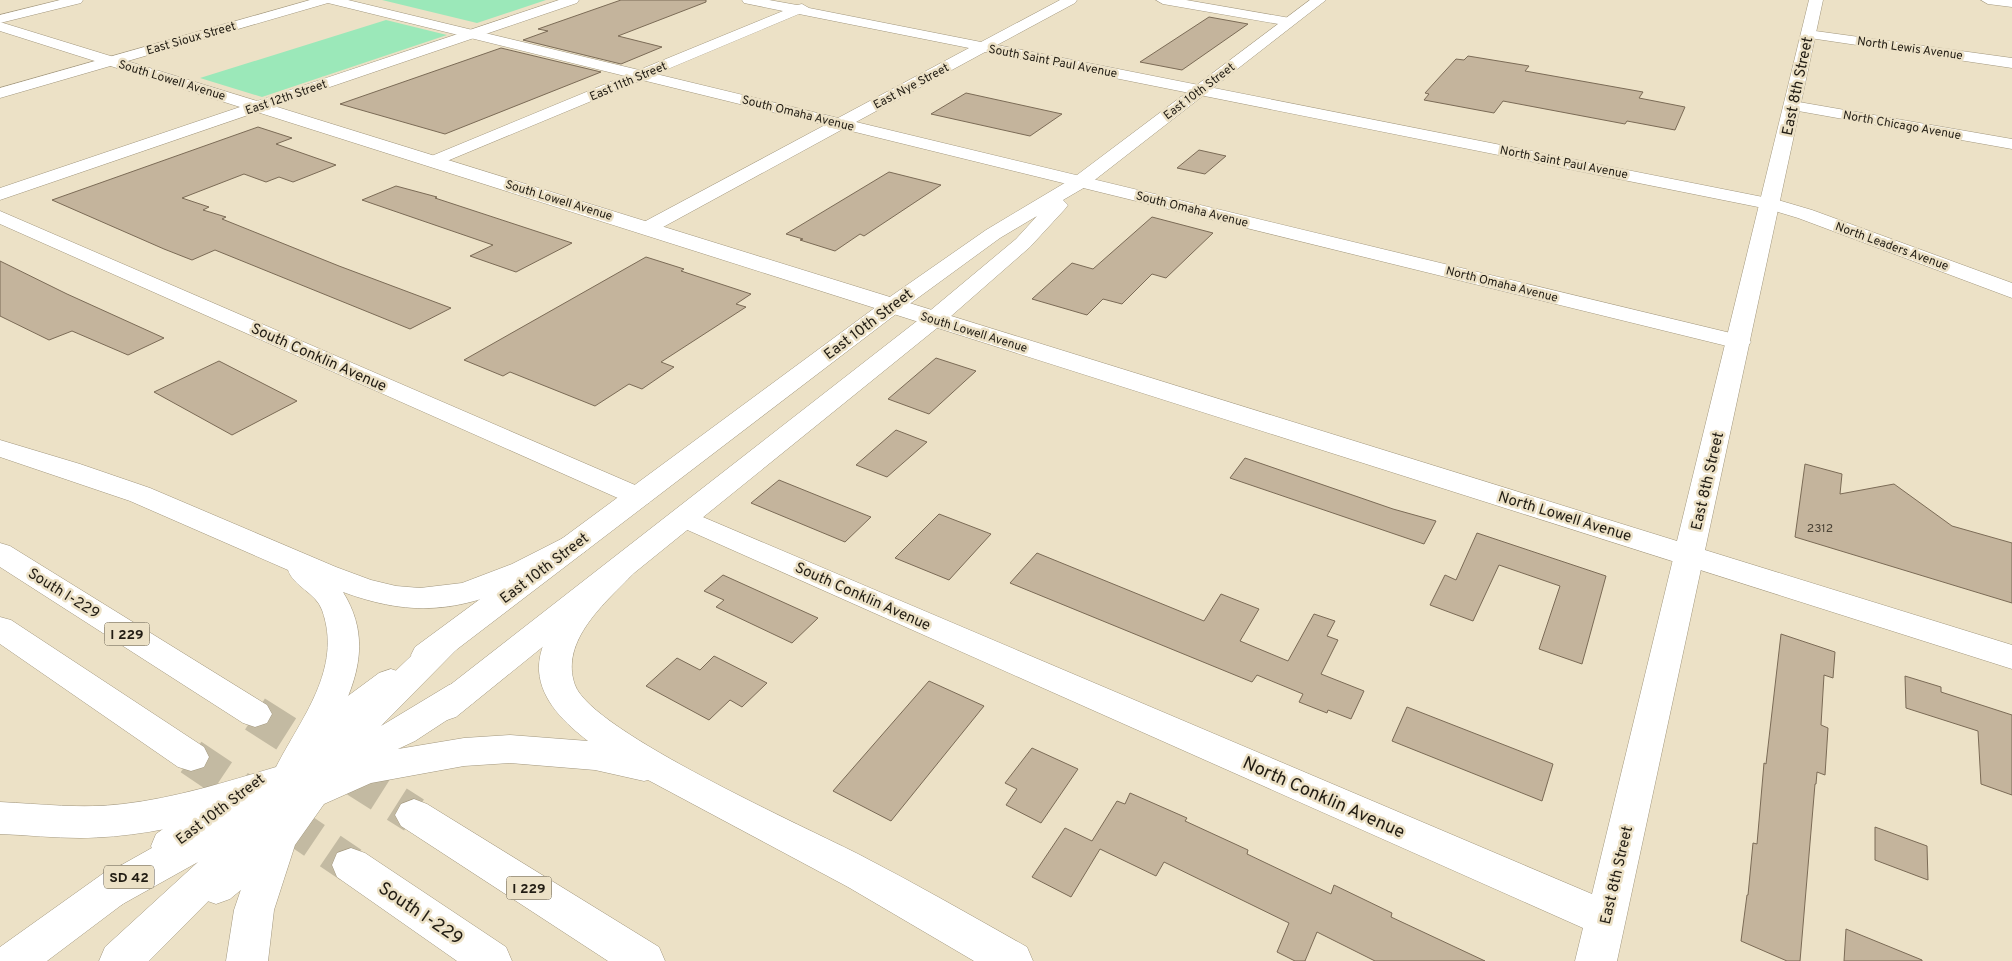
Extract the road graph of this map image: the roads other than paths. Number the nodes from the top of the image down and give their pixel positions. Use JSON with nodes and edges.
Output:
{"nodes":[{"id":1,"x":76,"y":0,"type":"edge"},
{"id":2,"x":325,"y":0,"type":"edge"},
{"id":3,"x":331,"y":0,"type":"edge"},
{"id":4,"x":572,"y":0,"type":"edge"},
{"id":5,"x":749,"y":0,"type":"edge"},
{"id":6,"x":822,"y":0,"type":"edge"},
{"id":7,"x":1070,"y":0,"type":"edge"},
{"id":8,"x":1163,"y":0,"type":"edge"},
{"id":9,"x":1319,"y":0,"type":"edge"},
{"id":10,"x":1816,"y":0,"type":"edge"},
{"id":11,"x":1988,"y":0,"type":"edge"},
{"id":12,"x":2012,"y":3,"type":"edge"},
{"id":13,"x":798,"y":10,"type":"junction"},
{"id":14,"x":0,"y":18,"type":"edge"},
{"id":15,"x":1290,"y":22,"type":"junction"},
{"id":16,"x":0,"y":26,"type":"edge"},
{"id":17,"x":472,"y":34,"type":"junction"},
{"id":18,"x":1808,"y":34,"type":"junction"},
{"id":19,"x":983,"y":47,"type":"junction"},
{"id":20,"x":112,"y":61,"type":"junction"},
{"id":21,"x":2012,"y":63,"type":"edge"},
{"id":22,"x":644,"y":75,"type":"junction"},
{"id":23,"x":1200,"y":90,"type":"junction"},
{"id":24,"x":0,"y":93,"type":"edge"},
{"id":25,"x":1793,"y":106,"type":"junction"},
{"id":26,"x":258,"y":107,"type":"junction"},
{"id":27,"x":1356,"y":121,"type":"joint"},
{"id":28,"x":841,"y":123,"type":"junction"},
{"id":29,"x":2012,"y":144,"type":"edge"},
{"id":30,"x":435,"y":161,"type":"junction"},
{"id":31,"x":1080,"y":182,"type":"junction"},
{"id":32,"x":0,"y":194,"type":"edge"},
{"id":33,"x":1771,"y":204,"type":"junction"},
{"id":34,"x":0,"y":218,"type":"edge"},
{"id":35,"x":1265,"y":227,"type":"joint"},
{"id":36,"x":647,"y":228,"type":"junction"},
{"id":37,"x":2012,"y":291,"type":"edge"},
{"id":38,"x":892,"y":306,"type":"junction"},
{"id":39,"x":934,"y":319,"type":"junction"},
{"id":40,"x":1739,"y":342,"type":"junction"},
{"id":41,"x":1117,"y":376,"type":"joint"},
{"id":42,"x":0,"y":448,"type":"edge"},
{"id":43,"x":639,"y":497,"type":"junction"},
{"id":44,"x":684,"y":518,"type":"junction"},
{"id":45,"x":579,"y":542,"type":"junction"},
{"id":46,"x":0,"y":553,"type":"edge"},
{"id":47,"x":1689,"y":555,"type":"junction"},
{"id":48,"x":289,"y":559,"type":"junction"},
{"id":49,"x":622,"y":567,"type":"junction"},
{"id":50,"x":0,"y":628,"type":"edge"},
{"id":51,"x":2012,"y":657,"type":"edge"},
{"id":52,"x":1042,"y":674,"type":"joint"},
{"id":53,"x":461,"y":694,"type":"junction"},
{"id":54,"x":255,"y":714,"type":"tunnel mouth"},
{"id":55,"x":191,"y":757,"type":"tunnel mouth"},
{"id":56,"x":365,"y":769,"type":"junction"},
{"id":57,"x":663,"y":772,"type":"junction"},
{"id":58,"x":289,"y":788,"type":"junction"},
{"id":59,"x":414,"y":815,"type":"tunnel mouth"},
{"id":60,"x":0,"y":818,"type":"edge"},
{"id":61,"x":351,"y":865,"type":"tunnel mouth"},
{"id":62,"x":1606,"y":919,"type":"junction"},
{"id":63,"x":14,"y":961,"type":"edge"},
{"id":64,"x":121,"y":961,"type":"edge"},
{"id":65,"x":247,"y":961,"type":"edge"},
{"id":66,"x":491,"y":961,"type":"edge"},
{"id":67,"x":644,"y":961,"type":"edge"},
{"id":68,"x":1012,"y":961,"type":"edge"},
{"id":69,"x":1596,"y":961,"type":"edge"}],
"edges":[{"from":1,"to":14,"type":"main road"},
{"from":2,"to":20,"type":"main road","name":"East Sioux Street"},
{"from":3,"to":17,"type":"main road","name":"South Omaha Avenue"},
{"from":4,"to":17,"type":"main road","name":"East 12th Street"},
{"from":5,"to":13,"type":"main road","name":"South Saint Paul Avenue"},
{"from":6,"to":13,"type":"main road","name":"East 11th Street"},
{"from":7,"to":19,"type":"main road","name":"East Nye Street"},
{"from":8,"to":15,"type":"main road"},
{"from":9,"to":15,"type":"main road","name":"East 10th Street"},
{"from":10,"to":18,"type":"main road","name":"East 8th Street"},
{"from":11,"to":12,"type":"main road"},
{"from":13,"to":19,"type":"main road","name":"South Saint Paul Avenue"},
{"from":13,"to":22,"type":"main road","name":"East 11th Street"},
{"from":15,"to":23,"type":"main road","name":"East 10th Street"},
{"from":16,"to":20,"type":"main road","name":"South Lowell Avenue"},
{"from":17,"to":22,"type":"main road","name":"South Omaha Avenue"},
{"from":17,"to":26,"type":"main road","name":"East 12th Street"},
{"from":18,"to":21,"type":"main road","name":"North Lewis Avenue"},
{"from":18,"to":25,"type":"main road","name":"East 8th Street"},
{"from":19,"to":23,"type":"main road","name":"South Saint Paul Avenue"},
{"from":19,"to":28,"type":"main road","name":"East Nye Street"},
{"from":20,"to":24,"type":"main road","name":"East Sioux Street"},
{"from":20,"to":26,"type":"main road","name":"South Lowell Avenue"},
{"from":22,"to":28,"type":"main road","name":"South Omaha Avenue"},
{"from":22,"to":30,"type":"main road","name":"East 11th Street"},
{"from":23,"to":27,"type":"main road","name":"South Saint Paul Avenue"},
{"from":23,"to":31,"type":"main road","name":"East 10th Street"},
{"from":25,"to":29,"type":"main road","name":"North Chicago Avenue"},
{"from":25,"to":33,"type":"main road","name":"East 8th Street"},
{"from":26,"to":30,"type":"main road","name":"South Lowell Avenue"},
{"from":26,"to":32,"type":"main road","name":"East 12th Street"},
{"from":27,"to":33,"type":"main road","name":"North Saint Paul Avenue"},
{"from":28,"to":31,"type":"main road","name":"South Omaha Avenue"},
{"from":28,"to":36,"type":"main road","name":"East Nye Street"},
{"from":30,"to":36,"type":"main road","name":"South Lowell Avenue"},
{"from":31,"to":35,"type":"main road","name":"South Omaha Avenue"},
{"from":31,"to":38,"type":"main road","name":"East 10th Street"},
{"from":31,"to":39,"type":"main road","name":"East 10th Street"},
{"from":33,"to":37,"type":"main road","name":"North Leaders Avenue"},
{"from":33,"to":40,"type":"main road","name":"East 8th Street"},
{"from":34,"to":43,"type":"main road","name":"South Conklin Avenue"},
{"from":35,"to":40,"type":"main road","name":"North Omaha Avenue"},
{"from":36,"to":38,"type":"main road","name":"South Lowell Avenue"},
{"from":38,"to":39,"type":"main road","name":"South Lowell Avenue"},
{"from":38,"to":43,"type":"main road","name":"East 10th Street"},
{"from":39,"to":41,"type":"main road","name":"South Lowell Avenue"},
{"from":39,"to":44,"type":"main road","name":"East 10th Street"},
{"from":40,"to":47,"type":"main road","name":"East 8th Street"},
{"from":41,"to":47,"type":"main road","name":"North Lowell Avenue"},
{"from":42,"to":48,"type":"main road"},
{"from":43,"to":45,"type":"main road","name":"East 10th Street"},
{"from":44,"to":49,"type":"main road","name":"East 10th Street"},
{"from":44,"to":52,"type":"main road","name":"South Conklin Avenue"},
{"from":45,"to":48,"type":"main road"},
{"from":45,"to":58,"type":"main road","name":"East 10th Street"},
{"from":46,"to":54,"type":"main road","name":"South I-229","number":"I 229"},
{"from":47,"to":51,"type":"main road","name":"North Lowell Avenue"},
{"from":47,"to":62,"type":"main road","name":"East 8th Street"},
{"from":48,"to":58,"type":"main road"},
{"from":49,"to":53,"type":"main road","name":"East 10th Street"},
{"from":49,"to":57,"type":"main road"},
{"from":50,"to":55,"type":"main road"},
{"from":52,"to":62,"type":"main road","name":"North Conklin Avenue"},
{"from":53,"to":56,"type":"main road","name":"East 10th Street"},
{"from":53,"to":58,"type":"main road"},
{"from":56,"to":57,"type":"main road"},
{"from":56,"to":58,"type":"main road","name":"East 10th Street"},
{"from":56,"to":58,"type":"main road"},
{"from":57,"to":68,"type":"main road"},
{"from":58,"to":60,"type":"main road"},
{"from":58,"to":63,"type":"main road","name":"East 10th Street","number":"SD 42"},
{"from":58,"to":64,"type":"main road","name":"East 10th Street"},
{"from":58,"to":65,"type":"main road"},
{"from":59,"to":67,"type":"main road","number":"I 229"},
{"from":61,"to":66,"type":"main road","name":"South I-229"},
{"from":62,"to":69,"type":"main road","name":"East 8th Street"}]}
